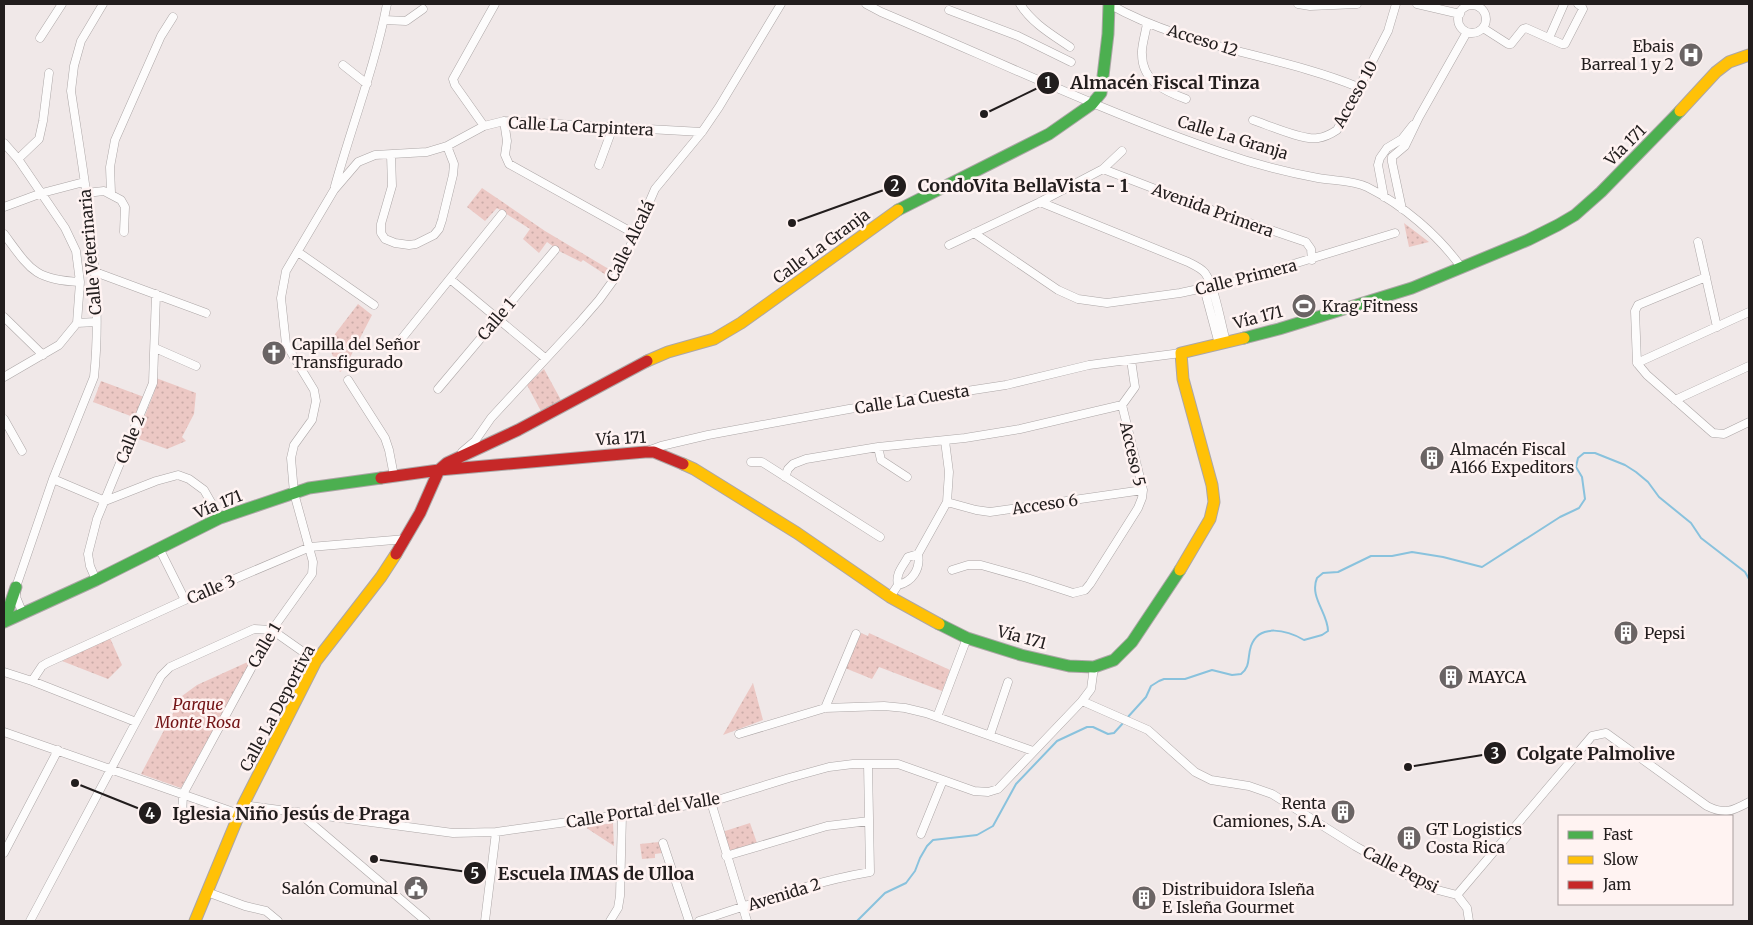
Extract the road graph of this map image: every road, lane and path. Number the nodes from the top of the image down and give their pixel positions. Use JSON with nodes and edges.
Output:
{"nodes":[{"id":1,"x":62,"y":4,"type":"edge"},
{"id":2,"x":103,"y":4,"type":"edge"},
{"id":3,"x":387,"y":4,"type":"edge"},
{"id":4,"x":495,"y":4,"type":"edge"},
{"id":5,"x":781,"y":4,"type":"edge"},
{"id":6,"x":866,"y":4,"type":"edge"},
{"id":7,"x":1020,"y":4,"type":"edge"},
{"id":8,"x":1109,"y":4,"type":"edge"},
{"id":9,"x":1298,"y":4,"type":"edge"},
{"id":10,"x":1357,"y":4,"type":"edge"},
{"id":11,"x":1396,"y":4,"type":"edge"},
{"id":12,"x":1417,"y":4,"type":"edge"},
{"id":13,"x":1564,"y":4,"type":"edge"},
{"id":14,"x":1578,"y":4,"type":"edge"},
{"id":15,"x":1475,"y":5,"type":"edge"},
{"id":16,"x":423,"y":9,"type":"dead end"},
{"id":17,"x":949,"y":10,"type":"dead end"},
{"id":18,"x":1460,"y":14,"type":"junction"},
{"id":19,"x":173,"y":18,"type":"dead end"},
{"id":20,"x":384,"y":20,"type":"junction"},
{"id":21,"x":1147,"y":22,"type":"junction"},
{"id":22,"x":1482,"y":28,"type":"junction"},
{"id":23,"x":1467,"y":32,"type":"junction"},
{"id":24,"x":40,"y":38,"type":"dead end"},
{"id":25,"x":1549,"y":38,"type":"junction"},
{"id":26,"x":1059,"y":40,"type":"junction"},
{"id":27,"x":1070,"y":47,"type":"dead end"},
{"id":28,"x":1054,"y":52,"type":"junction"},
{"id":29,"x":1749,"y":55,"type":"edge"},
{"id":30,"x":1071,"y":62,"type":"dead end"},
{"id":31,"x":343,"y":64,"type":"dead end"},
{"id":32,"x":49,"y":72,"type":"dead end"},
{"id":33,"x":367,"y":84,"type":"junction"},
{"id":34,"x":1358,"y":87,"type":"junction"},
{"id":35,"x":1186,"y":99,"type":"dead end"},
{"id":36,"x":1092,"y":104,"type":"junction"},
{"id":37,"x":1419,"y":118,"type":"junction"},
{"id":38,"x":1253,"y":120,"type":"dead end"},
{"id":39,"x":504,"y":121,"type":"junction"},
{"id":40,"x":484,"y":126,"type":"junction"},
{"id":41,"x":614,"y":127,"type":"junction"},
{"id":42,"x":702,"y":132,"type":"junction"},
{"id":43,"x":4,"y":143,"type":"edge"},
{"id":44,"x":447,"y":146,"type":"junction"},
{"id":45,"x":1122,"y":151,"type":"dead end"},
{"id":46,"x":391,"y":155,"type":"junction"},
{"id":47,"x":18,"y":159,"type":"junction"},
{"id":48,"x":599,"y":165,"type":"dead end"},
{"id":49,"x":1103,"y":169,"type":"junction"},
{"id":50,"x":84,"y":182,"type":"junction"},
{"id":51,"x":334,"y":190,"type":"junction"},
{"id":52,"x":42,"y":193,"type":"junction"},
{"id":53,"x":111,"y":193,"type":"junction"},
{"id":54,"x":86,"y":194,"type":"junction"},
{"id":55,"x":1384,"y":197,"type":"junction"},
{"id":56,"x":1040,"y":202,"type":"junction"},
{"id":57,"x":4,"y":207,"type":"edge"},
{"id":58,"x":1402,"y":209,"type":"junction"},
{"id":59,"x":502,"y":214,"type":"dead end"},
{"id":60,"x":124,"y":232,"type":"dead end"},
{"id":61,"x":974,"y":233,"type":"junction"},
{"id":62,"x":4,"y":234,"type":"edge"},
{"id":63,"x":635,"y":234,"type":"junction"},
{"id":64,"x":1395,"y":234,"type":"dead end"},
{"id":65,"x":1698,"y":242,"type":"dead end"},
{"id":66,"x":949,"y":245,"type":"dead end"},
{"id":67,"x":555,"y":250,"type":"dead end"},
{"id":68,"x":298,"y":252,"type":"junction"},
{"id":69,"x":1312,"y":260,"type":"junction"},
{"id":70,"x":1461,"y":268,"type":"junction"},
{"id":71,"x":95,"y":272,"type":"junction"},
{"id":72,"x":1706,"y":277,"type":"junction"},
{"id":73,"x":450,"y":279,"type":"junction"},
{"id":74,"x":80,"y":282,"type":"junction"},
{"id":75,"x":1208,"y":288,"type":"junction"},
{"id":76,"x":156,"y":294,"type":"junction"},
{"id":77,"x":374,"y":305,"type":"dead end"},
{"id":78,"x":1749,"y":312,"type":"edge"},
{"id":79,"x":206,"y":313,"type":"dead end"},
{"id":80,"x":4,"y":317,"type":"edge"},
{"id":81,"x":497,"y":318,"type":"junction"},
{"id":82,"x":96,"y":322,"type":"junction"},
{"id":83,"x":77,"y":324,"type":"junction"},
{"id":84,"x":1717,"y":326,"type":"junction"},
{"id":85,"x":399,"y":342,"type":"dead end"},
{"id":86,"x":1222,"y":343,"type":"junction"},
{"id":87,"x":155,"y":348,"type":"junction"},
{"id":88,"x":1181,"y":353,"type":"junction"},
{"id":89,"x":43,"y":356,"type":"junction"},
{"id":90,"x":545,"y":358,"type":"junction"},
{"id":91,"x":1131,"y":360,"type":"junction"},
{"id":92,"x":1637,"y":363,"type":"junction"},
{"id":93,"x":196,"y":366,"type":"dead end"},
{"id":94,"x":1749,"y":366,"type":"edge"},
{"id":95,"x":4,"y":378,"type":"edge"},
{"id":96,"x":348,"y":380,"type":"dead end"},
{"id":97,"x":438,"y":389,"type":"dead end"},
{"id":98,"x":1675,"y":400,"type":"junction"},
{"id":99,"x":1122,"y":405,"type":"junction"},
{"id":100,"x":4,"y":419,"type":"edge"},
{"id":101,"x":1749,"y":422,"type":"edge"},
{"id":102,"x":484,"y":428,"type":"junction"},
{"id":103,"x":945,"y":441,"type":"junction"},
{"id":104,"x":492,"y":442,"type":"junction"},
{"id":105,"x":878,"y":447,"type":"junction"},
{"id":106,"x":22,"y":451,"type":"dead end"},
{"id":107,"x":645,"y":452,"type":"junction"},
{"id":108,"x":455,"y":459,"type":"junction"},
{"id":109,"x":751,"y":462,"type":"dead end"},
{"id":110,"x":439,"y":470,"type":"junction"},
{"id":111,"x":394,"y":476,"type":"junction"},
{"id":112,"x":785,"y":477,"type":"junction"},
{"id":113,"x":907,"y":477,"type":"dead end"},
{"id":114,"x":53,"y":479,"type":"junction"},
{"id":115,"x":1143,"y":490,"type":"junction"},
{"id":116,"x":294,"y":493,"type":"junction"},
{"id":117,"x":104,"y":501,"type":"junction"},
{"id":118,"x":947,"y":502,"type":"junction"},
{"id":119,"x":220,"y":518,"type":"junction"},
{"id":120,"x":880,"y":537,"type":"dead end"},
{"id":121,"x":406,"y":539,"type":"junction"},
{"id":122,"x":310,"y":547,"type":"junction"},
{"id":123,"x":159,"y":548,"type":"junction"},
{"id":124,"x":918,"y":554,"type":"junction"},
{"id":125,"x":952,"y":570,"type":"dead end"},
{"id":126,"x":96,"y":580,"type":"junction"},
{"id":127,"x":898,"y":585,"type":"junction"},
{"id":128,"x":16,"y":587,"type":"junction"},
{"id":129,"x":890,"y":597,"type":"junction"},
{"id":130,"x":185,"y":600,"type":"junction"},
{"id":131,"x":22,"y":614,"type":"junction"},
{"id":132,"x":4,"y":622,"type":"edge"},
{"id":133,"x":272,"y":630,"type":"junction"},
{"id":134,"x":856,"y":634,"type":"dead end"},
{"id":135,"x":968,"y":638,"type":"junction"},
{"id":136,"x":316,"y":661,"type":"junction"},
{"id":137,"x":1094,"y":667,"type":"junction"},
{"id":138,"x":4,"y":672,"type":"edge"},
{"id":139,"x":32,"y":681,"type":"junction"},
{"id":140,"x":1008,"y":682,"type":"dead end"},
{"id":141,"x":1082,"y":701,"type":"junction"},
{"id":142,"x":825,"y":708,"type":"junction"},
{"id":143,"x":937,"y":717,"type":"junction"},
{"id":144,"x":136,"y":722,"type":"junction"},
{"id":145,"x":4,"y":732,"type":"edge"},
{"id":146,"x":739,"y":734,"type":"dead end"},
{"id":147,"x":990,"y":735,"type":"junction"},
{"id":148,"x":58,"y":750,"type":"junction"},
{"id":149,"x":1033,"y":751,"type":"junction"},
{"id":150,"x":868,"y":764,"type":"junction"},
{"id":151,"x":112,"y":769,"type":"junction"},
{"id":152,"x":943,"y":780,"type":"junction"},
{"id":153,"x":183,"y":794,"type":"junction"},
{"id":154,"x":711,"y":802,"type":"junction"},
{"id":155,"x":1749,"y":802,"type":"edge"},
{"id":156,"x":241,"y":809,"type":"junction"},
{"id":157,"x":297,"y":811,"type":"junction"},
{"id":158,"x":622,"y":816,"type":"junction"},
{"id":159,"x":182,"y":817,"type":"dead end"},
{"id":160,"x":869,"y":821,"type":"junction"},
{"id":161,"x":496,"y":832,"type":"junction"},
{"id":162,"x":921,"y":834,"type":"dead end"},
{"id":163,"x":663,"y":843,"type":"dead end"},
{"id":164,"x":4,"y":853,"type":"edge"},
{"id":165,"x":726,"y":856,"type":"junction"},
{"id":166,"x":207,"y":892,"type":"junction"},
{"id":167,"x":1457,"y":895,"type":"junction"},
{"id":168,"x":742,"y":907,"type":"junction"},
{"id":169,"x":30,"y":921,"type":"edge"},
{"id":170,"x":195,"y":921,"type":"edge"},
{"id":171,"x":278,"y":921,"type":"edge"},
{"id":172,"x":426,"y":921,"type":"edge"},
{"id":173,"x":485,"y":921,"type":"edge"},
{"id":174,"x":610,"y":921,"type":"edge"},
{"id":175,"x":689,"y":921,"type":"edge"},
{"id":176,"x":699,"y":921,"type":"edge"},
{"id":177,"x":747,"y":921,"type":"edge"},
{"id":178,"x":1469,"y":921,"type":"edge"}],
"edges":[{"from":1,"to":24,"type":"street"},
{"from":2,"to":50,"type":"street","name":"Calle Veterinaria"},
{"from":3,"to":20,"type":"street"},
{"from":4,"to":40,"type":"street"},
{"from":5,"to":42,"type":"street","name":"Calle Alcalá"},
{"from":6,"to":36,"type":"street"},
{"from":7,"to":26,"type":"street"},
{"from":8,"to":21,"type":"street","name":"Acceso 12"},
{"from":8,"to":36,"type":"main road"},
{"from":9,"to":10,"type":"street"},
{"from":11,"to":34,"type":"street","name":"Acceso 10"},
{"from":12,"to":18,"type":"street"},
{"from":13,"to":25,"type":"street"},
{"from":14,"to":25,"type":"street"},
{"from":15,"to":18,"type":"street"},
{"from":15,"to":22,"type":"street"},
{"from":16,"to":20,"type":"street"},
{"from":17,"to":28,"type":"street"},
{"from":18,"to":23,"type":"street"},
{"from":19,"to":53,"type":"street"},
{"from":20,"to":33,"type":"street"},
{"from":21,"to":34,"type":"street","name":"Acceso 12"},
{"from":21,"to":35,"type":"street"},
{"from":22,"to":23,"type":"street"},
{"from":22,"to":25,"type":"street"},
{"from":23,"to":37,"type":"street"},
{"from":26,"to":27,"type":"street"},
{"from":26,"to":28,"type":"street"},
{"from":28,"to":30,"type":"street"},
{"from":29,"to":70,"type":"main road","name":"Vía 171"},
{"from":31,"to":33,"type":"street"},
{"from":32,"to":47,"type":"street"},
{"from":33,"to":51,"type":"street"},
{"from":34,"to":38,"type":"street","name":"Acceso 10"},
{"from":36,"to":55,"type":"street","name":"Calle La Granja"},
{"from":36,"to":104,"type":"main road","name":"Calle La Granja"},
{"from":37,"to":55,"type":"street"},
{"from":37,"to":58,"type":"street"},
{"from":39,"to":40,"type":"street","name":"Calle La Carpintera"},
{"from":39,"to":41,"type":"street","name":"Calle La Carpintera"},
{"from":39,"to":63,"type":"street"},
{"from":40,"to":44,"type":"street","name":"Calle La Carpintera"},
{"from":41,"to":42,"type":"street","name":"Calle La Carpintera"},
{"from":41,"to":48,"type":"street"},
{"from":42,"to":63,"type":"street","name":"Calle Alcalá"},
{"from":43,"to":47,"type":"street"},
{"from":44,"to":46,"type":"street","name":"Calle La Carpintera"},
{"from":44,"to":46,"type":"street"},
{"from":45,"to":49,"type":"street"},
{"from":46,"to":51,"type":"street","name":"Calle La Carpintera"},
{"from":47,"to":52,"type":"street"},
{"from":49,"to":56,"type":"street"},
{"from":49,"to":69,"type":"street","name":"Avenida Primera"},
{"from":50,"to":52,"type":"street"},
{"from":50,"to":54,"type":"street","name":"Calle Veterinaria"},
{"from":51,"to":68,"type":"street","name":"Calle La Carpintera"},
{"from":52,"to":57,"type":"street"},
{"from":52,"to":74,"type":"street"},
{"from":53,"to":54,"type":"street"},
{"from":53,"to":60,"type":"street"},
{"from":54,"to":71,"type":"street","name":"Calle Veterinaria"},
{"from":55,"to":58,"type":"street","name":"Calle La Granja"},
{"from":56,"to":61,"type":"street"},
{"from":56,"to":75,"type":"street"},
{"from":58,"to":70,"type":"street","name":"Calle La Granja"},
{"from":59,"to":73,"type":"street"},
{"from":61,"to":66,"type":"street"},
{"from":61,"to":75,"type":"street","name":"Calle Primera"},
{"from":62,"to":74,"type":"street"},
{"from":63,"to":90,"type":"street","name":"Calle Alcalá"},
{"from":64,"to":69,"type":"street","name":"Calle Primera"},
{"from":65,"to":72,"type":"street"},
{"from":67,"to":81,"type":"street","name":"Calle 1"},
{"from":68,"to":77,"type":"street"},
{"from":68,"to":116,"type":"street","name":"Calle La Carpintera"},
{"from":69,"to":75,"type":"street","name":"Calle Primera"},
{"from":70,"to":86,"type":"main road","name":"Vía 171"},
{"from":71,"to":76,"type":"street"},
{"from":71,"to":82,"type":"street","name":"Calle Veterinaria"},
{"from":72,"to":84,"type":"street"},
{"from":72,"to":92,"type":"street"},
{"from":73,"to":81,"type":"street"},
{"from":73,"to":85,"type":"street"},
{"from":74,"to":83,"type":"street"},
{"from":75,"to":86,"type":"street"},
{"from":76,"to":79,"type":"street"},
{"from":76,"to":87,"type":"street","name":"Calle 2"},
{"from":78,"to":84,"type":"street"},
{"from":80,"to":89,"type":"street"},
{"from":81,"to":90,"type":"street"},
{"from":81,"to":97,"type":"street","name":"Calle 1"},
{"from":82,"to":83,"type":"street"},
{"from":82,"to":114,"type":"street","name":"Calle Veterinaria"},
{"from":83,"to":89,"type":"street"},
{"from":84,"to":92,"type":"street"},
{"from":86,"to":88,"type":"main road","name":"Vía 171"},
{"from":87,"to":93,"type":"street"},
{"from":87,"to":117,"type":"street","name":"Calle 2"},
{"from":88,"to":91,"type":"street","name":"Calle La Cuesta"},
{"from":88,"to":137,"type":"main road","name":"Vía 171"},
{"from":89,"to":95,"type":"street"},
{"from":90,"to":102,"type":"street","name":"Calle Alcalá"},
{"from":91,"to":99,"type":"street"},
{"from":91,"to":107,"type":"street","name":"Calle La Cuesta"},
{"from":92,"to":98,"type":"street"},
{"from":94,"to":98,"type":"street"},
{"from":96,"to":111,"type":"street"},
{"from":98,"to":101,"type":"street"},
{"from":99,"to":103,"type":"street","name":"Acceso 5"},
{"from":99,"to":115,"type":"street","name":"Acceso 5"},
{"from":100,"to":106,"type":"street"},
{"from":102,"to":104,"type":"street"},
{"from":102,"to":108,"type":"street","name":"Calle Alcalá"},
{"from":103,"to":105,"type":"street","name":"Acceso 5"},
{"from":103,"to":118,"type":"street"},
{"from":104,"to":108,"type":"main road","name":"Calle La Granja"},
{"from":105,"to":112,"type":"street","name":"Acceso 5"},
{"from":105,"to":113,"type":"street"},
{"from":107,"to":110,"type":"main road","name":"Vía 171"},
{"from":107,"to":129,"type":"main road","name":"Vía 171"},
{"from":108,"to":110,"type":"main road","name":"Calle La Granja"},
{"from":109,"to":112,"type":"street"},
{"from":110,"to":111,"type":"main road","name":"Vía 171"},
{"from":110,"to":121,"type":"main road","name":"Calle La Deportiva"},
{"from":111,"to":116,"type":"main road","name":"Vía 171"},
{"from":112,"to":120,"type":"street"},
{"from":114,"to":117,"type":"street"},
{"from":114,"to":128,"type":"street","name":"Calle Veterinaria"},
{"from":115,"to":118,"type":"street","name":"Acceso 6"},
{"from":115,"to":125,"type":"street","name":"Acceso 5"},
{"from":116,"to":119,"type":"main road","name":"Vía 171"},
{"from":116,"to":122,"type":"street","name":"Calle 1"},
{"from":117,"to":119,"type":"street"},
{"from":117,"to":126,"type":"street","name":"Calle 2"},
{"from":118,"to":124,"type":"street"},
{"from":119,"to":123,"type":"main road","name":"Vía 171"},
{"from":121,"to":122,"type":"street","name":"Calle 3"},
{"from":121,"to":136,"type":"main road","name":"Calle La Deportiva"},
{"from":122,"to":130,"type":"street","name":"Calle 3"},
{"from":122,"to":133,"type":"street","name":"Calle 1"},
{"from":123,"to":126,"type":"main road","name":"Vía 171"},
{"from":123,"to":130,"type":"street"},
{"from":124,"to":127,"type":"street"},
{"from":124,"to":127,"type":"street"},
{"from":126,"to":131,"type":"main road","name":"Vía 171"},
{"from":127,"to":129,"type":"street"},
{"from":128,"to":131,"type":"street"},
{"from":128,"to":132,"type":"main road"},
{"from":129,"to":135,"type":"main road","name":"Vía 171"},
{"from":130,"to":139,"type":"street","name":"Calle 3"},
{"from":131,"to":132,"type":"main road","name":"Vía 171"},
{"from":133,"to":136,"type":"street"},
{"from":133,"to":144,"type":"street"},
{"from":133,"to":153,"type":"street","name":"Calle 1"},
{"from":134,"to":142,"type":"street"},
{"from":135,"to":137,"type":"main road","name":"Vía 171"},
{"from":135,"to":143,"type":"street"},
{"from":136,"to":156,"type":"main road","name":"Calle La Deportiva"},
{"from":137,"to":141,"type":"street","name":"Calle Portal del Valle"},
{"from":138,"to":139,"type":"street"},
{"from":139,"to":144,"type":"street"},
{"from":140,"to":147,"type":"street"},
{"from":141,"to":149,"type":"street","name":"Calle Portal del Valle"},
{"from":141,"to":167,"type":"street","name":"Calle Pepsi"},
{"from":142,"to":143,"type":"street"},
{"from":142,"to":146,"type":"street"},
{"from":143,"to":147,"type":"street"},
{"from":144,"to":151,"type":"street"},
{"from":145,"to":148,"type":"street","name":"Calle Portal del Valle"},
{"from":147,"to":149,"type":"street"},
{"from":148,"to":151,"type":"street","name":"Calle Portal del Valle"},
{"from":148,"to":164,"type":"street"},
{"from":149,"to":152,"type":"street","name":"Calle Portal del Valle"},
{"from":150,"to":152,"type":"street","name":"Calle Portal del Valle"},
{"from":150,"to":154,"type":"street","name":"Calle Portal del Valle"},
{"from":150,"to":160,"type":"street"},
{"from":151,"to":153,"type":"street","name":"Calle Portal del Valle"},
{"from":151,"to":169,"type":"street"},
{"from":152,"to":162,"type":"street"},
{"from":153,"to":156,"type":"street","name":"Calle Portal del Valle"},
{"from":153,"to":159,"type":"street"},
{"from":154,"to":158,"type":"street","name":"Calle Portal del Valle"},
{"from":154,"to":165,"type":"street"},
{"from":155,"to":167,"type":"street","name":"Calle Pepsi"},
{"from":156,"to":157,"type":"street","name":"Calle Portal del Valle"},
{"from":156,"to":166,"type":"main road","name":"Calle La Deportiva"},
{"from":157,"to":161,"type":"street","name":"Calle Portal del Valle"},
{"from":157,"to":172,"type":"street"},
{"from":158,"to":161,"type":"street","name":"Calle Portal del Valle"},
{"from":158,"to":174,"type":"street"},
{"from":160,"to":165,"type":"street"},
{"from":160,"to":168,"type":"street","name":"Avenida 2"},
{"from":161,"to":173,"type":"street"},
{"from":163,"to":175,"type":"street"},
{"from":165,"to":168,"type":"street"},
{"from":166,"to":170,"type":"main road","name":"Calle La Deportiva"},
{"from":166,"to":171,"type":"street"},
{"from":167,"to":178,"type":"street"},
{"from":168,"to":176,"type":"street","name":"Avenida 2"},
{"from":168,"to":177,"type":"street"}]}
